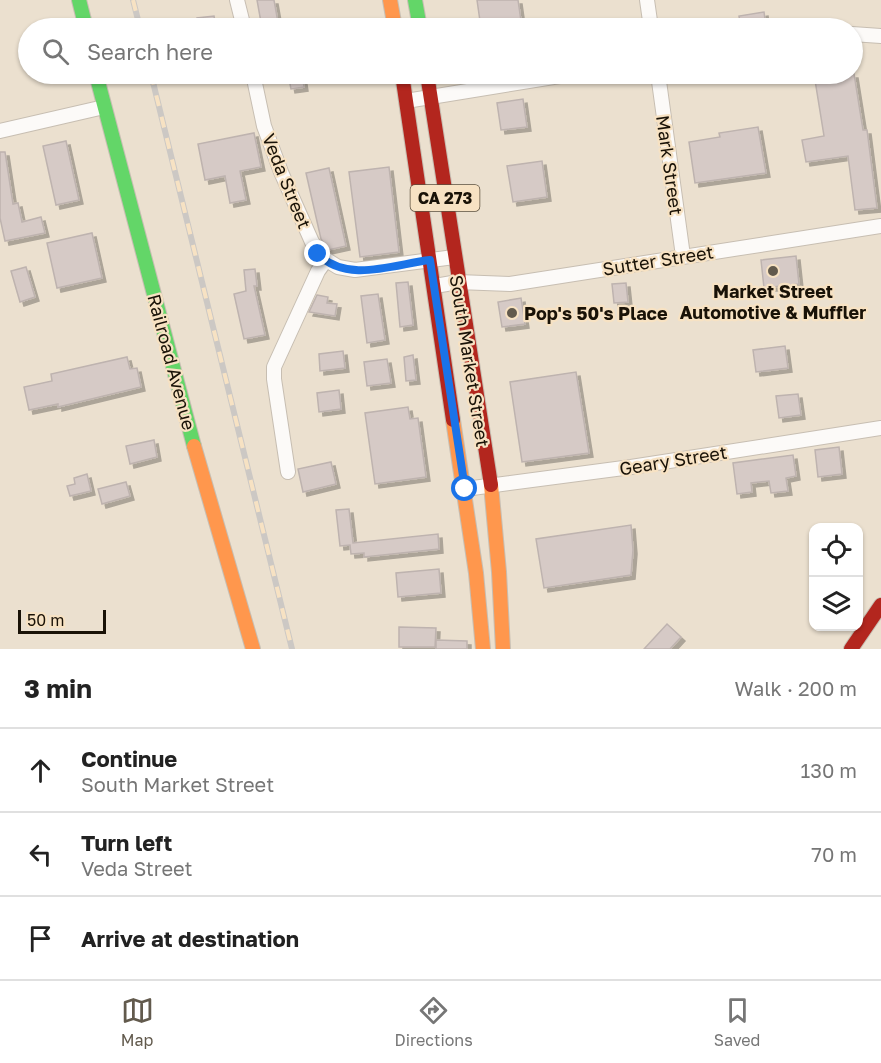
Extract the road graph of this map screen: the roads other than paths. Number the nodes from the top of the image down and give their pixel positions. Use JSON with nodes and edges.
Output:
{"nodes":[{"id":1,"x":79,"y":0,"type":"edge"},
{"id":2,"x":237,"y":0,"type":"edge"},
{"id":3,"x":390,"y":0,"type":"edge"},
{"id":4,"x":415,"y":0,"type":"edge"},
{"id":5,"x":647,"y":0,"type":"edge"},
{"id":6,"x":84,"y":18,"type":"edge"},
{"id":7,"x":241,"y":18,"type":"edge"},
{"id":8,"x":393,"y":18,"type":"edge"},
{"id":9,"x":418,"y":18,"type":"edge"},
{"id":10,"x":650,"y":18,"type":"edge"},
{"id":11,"x":863,"y":35,"type":"edge"},
{"id":12,"x":881,"y":36,"type":"edge"},
{"id":13,"x":98,"y":84,"type":"edge"},
{"id":14,"x":255,"y":84,"type":"edge"},
{"id":15,"x":403,"y":84,"type":"edge"},
{"id":16,"x":428,"y":84,"type":"edge"},
{"id":17,"x":510,"y":84,"type":"edge"},
{"id":18,"x":659,"y":84,"type":"edge"},
{"id":19,"x":430,"y":97,"type":"junction"},
{"id":20,"x":406,"y":101,"type":"junction"},
{"id":21,"x":104,"y":107,"type":"junction"},
{"id":22,"x":0,"y":131,"type":"edge"},
{"id":23,"x":881,"y":226,"type":"edge"},
{"id":24,"x":683,"y":256,"type":"junction"},
{"id":25,"x":454,"y":257,"type":"junction"},
{"id":26,"x":326,"y":260,"type":"junction"},
{"id":27,"x":430,"y":260,"type":"junction"},
{"id":28,"x":458,"y":282,"type":"junction"},
{"id":29,"x":435,"y":286,"type":"junction"},
{"id":30,"x":881,"y":428,"type":"edge"},
{"id":31,"x":288,"y":472,"type":"dead end"},
{"id":32,"x":490,"y":486,"type":"junction"},
{"id":33,"x":465,"y":489,"type":"junction"},
{"id":34,"x":881,"y":605,"type":"edge"},
{"id":35,"x":253,"y":649,"type":"edge"},
{"id":36,"x":483,"y":649,"type":"edge"},
{"id":37,"x":503,"y":649,"type":"edge"},
{"id":38,"x":851,"y":649,"type":"edge"}],
"edges":[{"from":1,"to":6,"type":"main road"},
{"from":2,"to":7,"type":"street"},
{"from":3,"to":8,"type":"main road"},
{"from":4,"to":9,"type":"main road"},
{"from":5,"to":10,"type":"street"},
{"from":11,"to":12,"type":"street"},
{"from":13,"to":21,"type":"main road","name":"Railroad Avenue"},
{"from":14,"to":26,"type":"street","name":"Veda Street"},
{"from":15,"to":20,"type":"main road","name":"South Market Street","number":"CA 273"},
{"from":16,"to":19,"type":"main road","name":"South Market Street","number":"CA 273"},
{"from":17,"to":19,"type":"street"},
{"from":18,"to":24,"type":"street","name":"Mark Street"},
{"from":19,"to":20,"type":"street"},
{"from":19,"to":25,"type":"main road","name":"South Market Street","number":"CA 273"},
{"from":20,"to":27,"type":"main road","name":"South Market Street","number":"CA 273"},
{"from":21,"to":22,"type":"street"},
{"from":21,"to":35,"type":"main road","name":"Railroad Avenue"},
{"from":23,"to":24,"type":"street","name":"Sutter Street"},
{"from":24,"to":28,"type":"street","name":"Sutter Street"},
{"from":25,"to":27,"type":"street"},
{"from":25,"to":28,"type":"main road","name":"South Market Street","number":"CA 273"},
{"from":26,"to":27,"type":"street"},
{"from":26,"to":31,"type":"street"},
{"from":27,"to":29,"type":"main road","name":"South Market Street","number":"CA 273"},
{"from":28,"to":29,"type":"street","name":"Sutter Street"},
{"from":28,"to":32,"type":"main road","name":"South Market Street","number":"CA 273"},
{"from":29,"to":33,"type":"main road","name":"South Market Street","number":"CA 273"},
{"from":30,"to":32,"type":"street","name":"Geary Street"},
{"from":32,"to":33,"type":"street","name":"Geary Street"},
{"from":32,"to":37,"type":"main road","name":"South Market Street","number":"CA 273"},
{"from":33,"to":36,"type":"main road","name":"South Market Street","number":"CA 273"},
{"from":34,"to":38,"type":"main road"}]}
